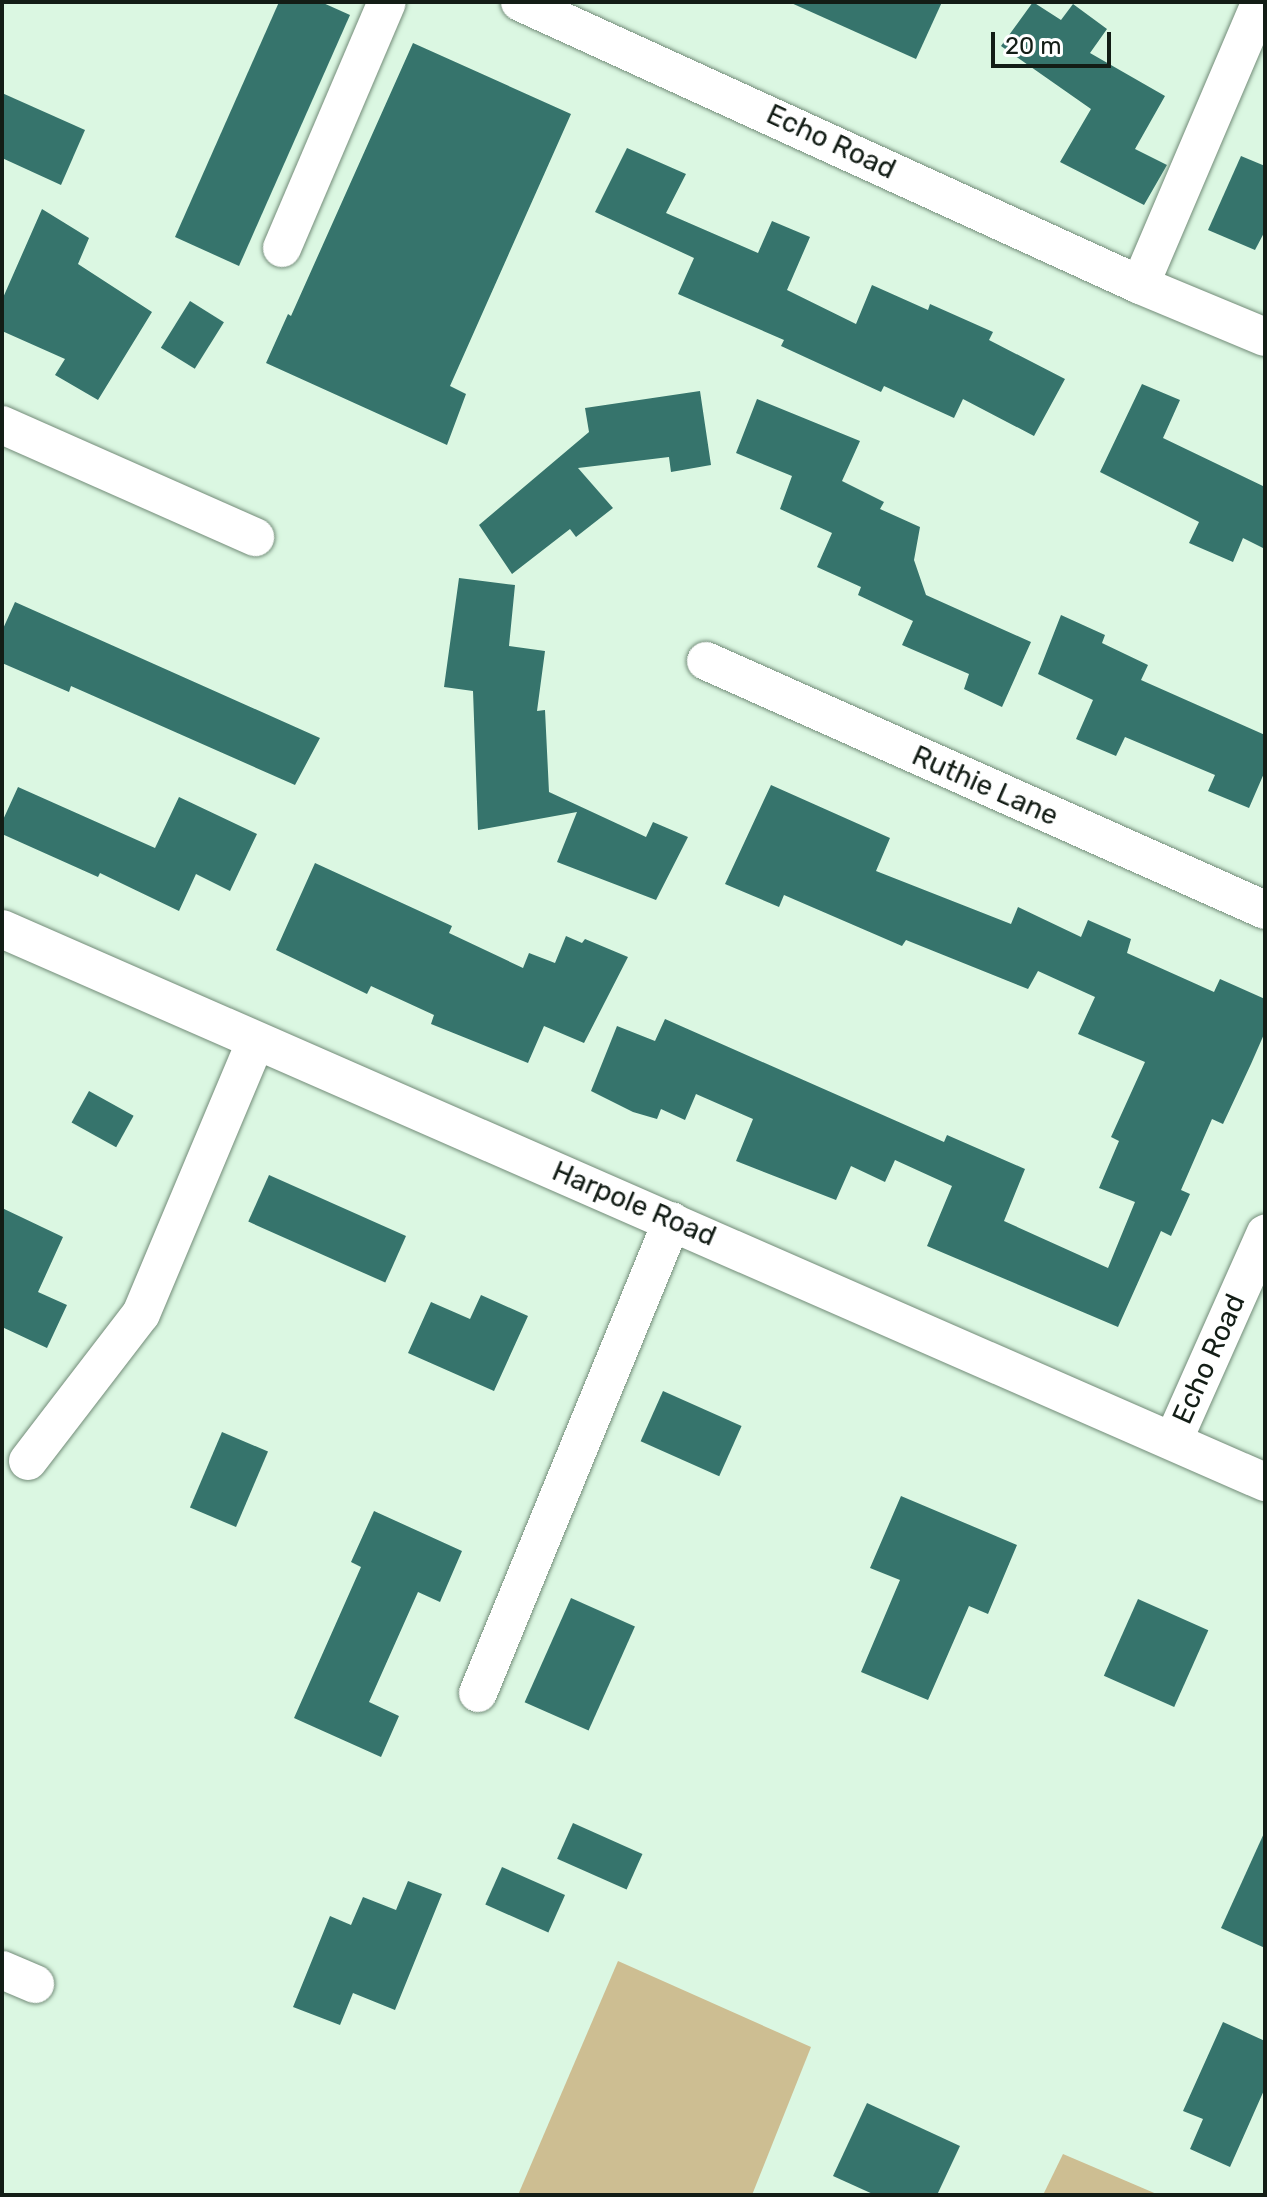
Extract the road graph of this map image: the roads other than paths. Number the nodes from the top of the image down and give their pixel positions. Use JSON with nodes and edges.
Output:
{"nodes":[{"id":1,"x":387,"y":2,"type":"edge"},
{"id":2,"x":521,"y":2,"type":"edge"},
{"id":3,"x":1261,"y":2,"type":"edge"},
{"id":4,"x":282,"y":248,"type":"dead end"},
{"id":5,"x":1140,"y":285,"type":"junction"},
{"id":6,"x":1265,"y":337,"type":"edge"},
{"id":7,"x":2,"y":425,"type":"edge"},
{"id":8,"x":255,"y":537,"type":"dead end"},
{"id":9,"x":706,"y":661,"type":"dead end"},
{"id":10,"x":1265,"y":910,"type":"edge"},
{"id":11,"x":2,"y":929,"type":"edge"},
{"id":12,"x":256,"y":1041,"type":"junction"},
{"id":13,"x":672,"y":1221,"type":"junction"},
{"id":14,"x":1265,"y":1234,"type":"edge"},
{"id":15,"x":1173,"y":1441,"type":"junction"},
{"id":16,"x":28,"y":1461,"type":"dead end"},
{"id":17,"x":1265,"y":1482,"type":"edge"},
{"id":18,"x":478,"y":1693,"type":"dead end"}],
"edges":[{"from":1,"to":4,"type":"street"},
{"from":2,"to":5,"type":"street","name":"Echo Road"},
{"from":3,"to":5,"type":"street"},
{"from":5,"to":6,"type":"street","name":"Echo Road"},
{"from":7,"to":8,"type":"street"},
{"from":9,"to":10,"type":"street","name":"Ruthie Lane"},
{"from":11,"to":12,"type":"street","name":"Harpole Road"},
{"from":12,"to":13,"type":"street","name":"Harpole Road"},
{"from":12,"to":16,"type":"street"},
{"from":13,"to":15,"type":"street","name":"Harpole Road"},
{"from":13,"to":18,"type":"street"},
{"from":14,"to":15,"type":"street","name":"Echo Road"},
{"from":15,"to":17,"type":"street","name":"Harpole Road"}]}
